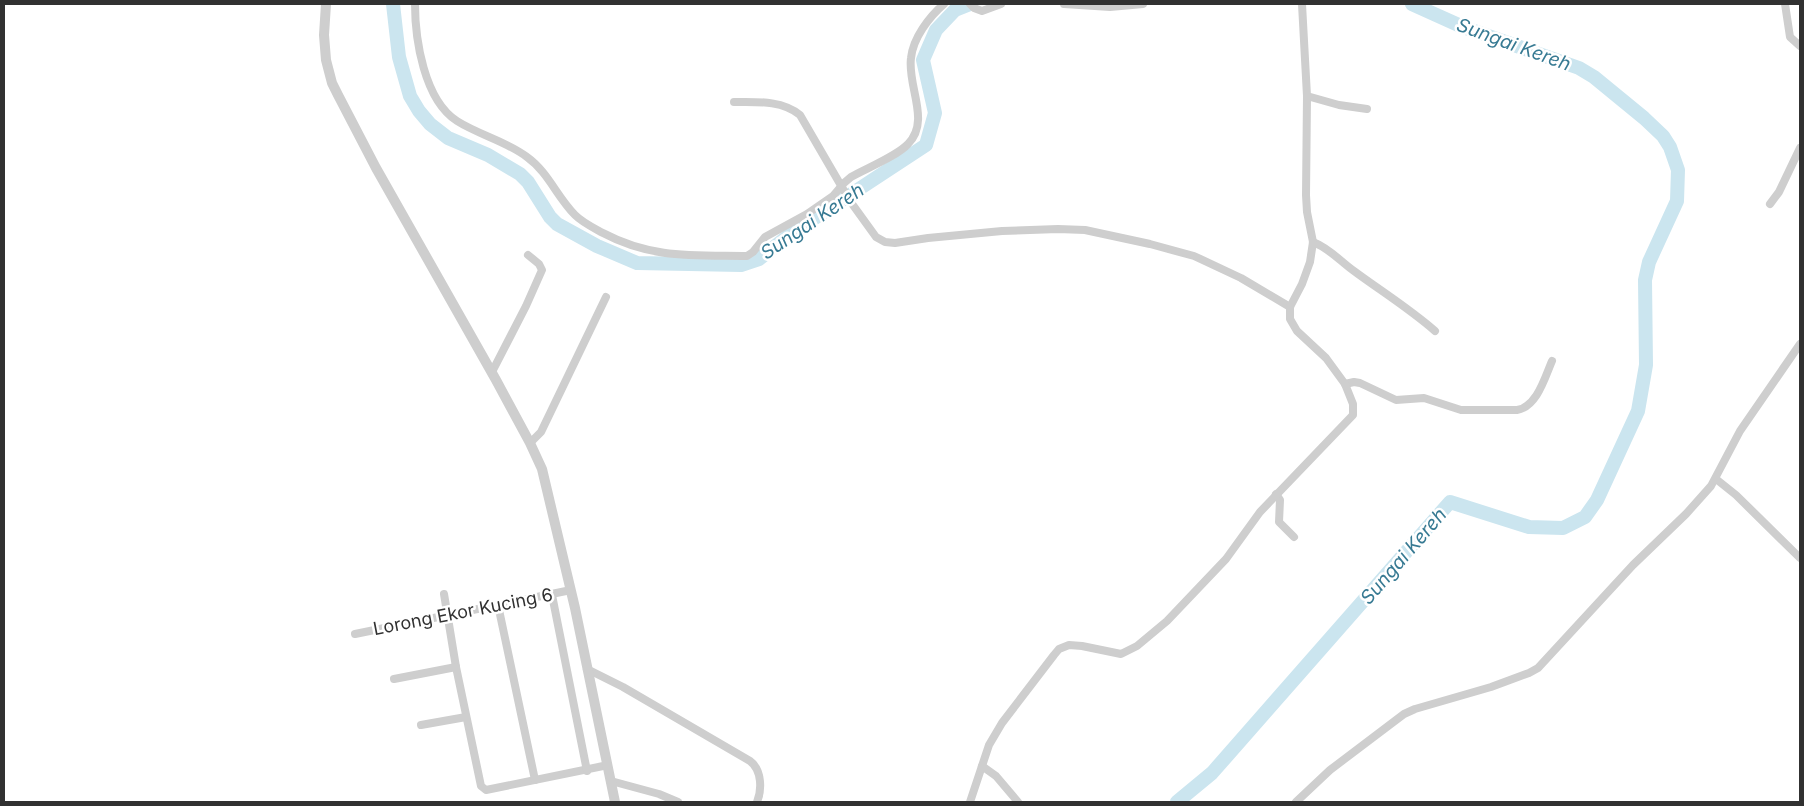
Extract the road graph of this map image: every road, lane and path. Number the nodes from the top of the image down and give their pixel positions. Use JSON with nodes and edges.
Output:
{"nodes":[{"id":1,"x":326,"y":4,"type":"edge"},
{"id":2,"x":415,"y":4,"type":"edge"},
{"id":3,"x":944,"y":4,"type":"edge"},
{"id":4,"x":1000,"y":4,"type":"edge"},
{"id":5,"x":1064,"y":4,"type":"edge"},
{"id":6,"x":1143,"y":4,"type":"edge"},
{"id":7,"x":1302,"y":4,"type":"edge"},
{"id":8,"x":1784,"y":4,"type":"edge"},
{"id":9,"x":972,"y":6,"type":"edge"},
{"id":10,"x":1800,"y":46,"type":"edge"},
{"id":11,"x":1307,"y":96,"type":"junction"},
{"id":12,"x":734,"y":102,"type":"dead end"},
{"id":13,"x":1367,"y":109,"type":"dead end"},
{"id":14,"x":1800,"y":148,"type":"edge"},
{"id":15,"x":843,"y":190,"type":"junction"},
{"id":16,"x":1770,"y":204,"type":"dead end"},
{"id":17,"x":1313,"y":242,"type":"junction"},
{"id":18,"x":528,"y":255,"type":"dead end"},
{"id":19,"x":606,"y":297,"type":"dead end"},
{"id":20,"x":1290,"y":307,"type":"junction"},
{"id":21,"x":1435,"y":331,"type":"dead end"},
{"id":22,"x":1800,"y":344,"type":"edge"},
{"id":23,"x":1552,"y":361,"type":"dead end"},
{"id":24,"x":492,"y":372,"type":"junction"},
{"id":25,"x":1345,"y":384,"type":"junction"},
{"id":26,"x":530,"y":443,"type":"junction"},
{"id":27,"x":1716,"y":479,"type":"junction"},
{"id":28,"x":1276,"y":494,"type":"junction"},
{"id":29,"x":1294,"y":537,"type":"dead end"},
{"id":30,"x":1800,"y":558,"type":"edge"},
{"id":31,"x":571,"y":590,"type":"junction"},
{"id":32,"x":444,"y":594,"type":"dead end"},
{"id":33,"x":552,"y":595,"type":"junction"},
{"id":34,"x":498,"y":605,"type":"junction"},
{"id":35,"x":447,"y":615,"type":"junction"},
{"id":36,"x":355,"y":634,"type":"dead end"},
{"id":37,"x":456,"y":667,"type":"junction"},
{"id":38,"x":587,"y":669,"type":"junction"},
{"id":39,"x":394,"y":679,"type":"dead end"},
{"id":40,"x":466,"y":718,"type":"junction"},
{"id":41,"x":421,"y":725,"type":"dead end"},
{"id":42,"x":608,"y":765,"type":"junction"},
{"id":43,"x":982,"y":766,"type":"junction"},
{"id":44,"x":587,"y":771,"type":"junction"},
{"id":45,"x":535,"y":780,"type":"junction"},
{"id":46,"x":612,"y":781,"type":"junction"},
{"id":47,"x":615,"y":802,"type":"edge"},
{"id":48,"x":678,"y":802,"type":"edge"},
{"id":49,"x":757,"y":802,"type":"edge"},
{"id":50,"x":970,"y":802,"type":"edge"},
{"id":51,"x":1018,"y":802,"type":"edge"},
{"id":52,"x":1296,"y":802,"type":"edge"}],
"edges":[{"from":1,"to":24,"type":"street"},
{"from":2,"to":15,"type":"street"},
{"from":3,"to":15,"type":"street"},
{"from":4,"to":9,"type":"street"},
{"from":5,"to":6,"type":"street"},
{"from":7,"to":11,"type":"street"},
{"from":8,"to":10,"type":"street"},
{"from":11,"to":13,"type":"street"},
{"from":11,"to":17,"type":"street"},
{"from":12,"to":15,"type":"street"},
{"from":14,"to":16,"type":"street"},
{"from":15,"to":20,"type":"street"},
{"from":17,"to":20,"type":"street"},
{"from":17,"to":21,"type":"street"},
{"from":18,"to":24,"type":"street"},
{"from":19,"to":26,"type":"street"},
{"from":20,"to":25,"type":"street"},
{"from":22,"to":27,"type":"street"},
{"from":23,"to":25,"type":"street"},
{"from":24,"to":26,"type":"street"},
{"from":25,"to":28,"type":"street"},
{"from":26,"to":31,"type":"street"},
{"from":27,"to":30,"type":"street"},
{"from":27,"to":52,"type":"street"},
{"from":28,"to":29,"type":"street"},
{"from":28,"to":43,"type":"street"},
{"from":31,"to":33,"type":"street","name":"Lorong Ekor Kucing 6"},
{"from":31,"to":38,"type":"street"},
{"from":32,"to":35,"type":"street"},
{"from":33,"to":34,"type":"street","name":"Lorong Ekor Kucing 6"},
{"from":33,"to":44,"type":"street"},
{"from":34,"to":35,"type":"street","name":"Lorong Ekor Kucing 6"},
{"from":34,"to":45,"type":"street"},
{"from":35,"to":36,"type":"street","name":"Lorong Ekor Kucing 6"},
{"from":35,"to":37,"type":"street"},
{"from":37,"to":39,"type":"street"},
{"from":37,"to":40,"type":"street"},
{"from":38,"to":42,"type":"street"},
{"from":38,"to":49,"type":"street"},
{"from":40,"to":41,"type":"street"},
{"from":40,"to":45,"type":"street"},
{"from":42,"to":44,"type":"street"},
{"from":42,"to":46,"type":"street"},
{"from":43,"to":50,"type":"street"},
{"from":43,"to":51,"type":"street"},
{"from":44,"to":45,"type":"street"},
{"from":46,"to":47,"type":"street"},
{"from":46,"to":48,"type":"street"}]}
